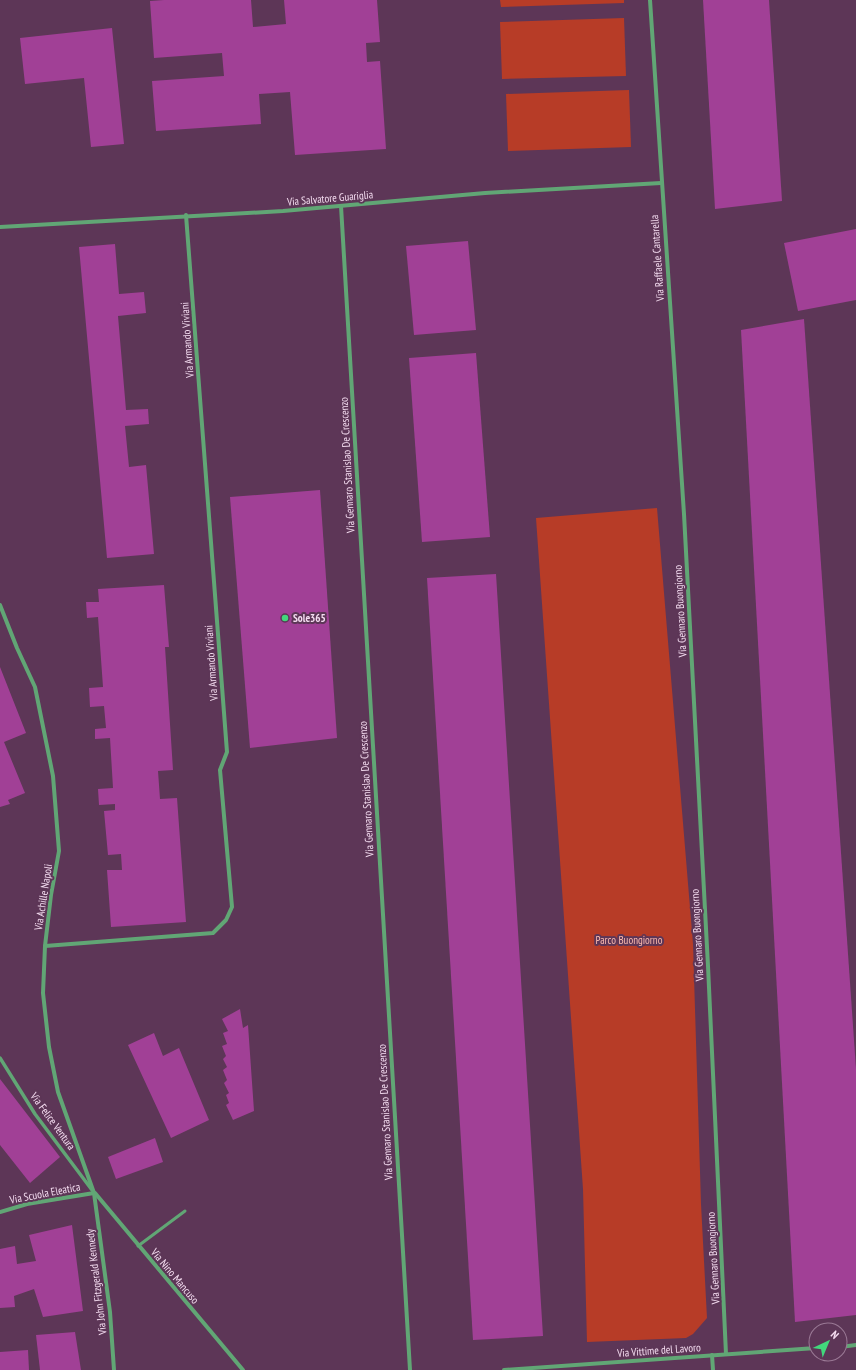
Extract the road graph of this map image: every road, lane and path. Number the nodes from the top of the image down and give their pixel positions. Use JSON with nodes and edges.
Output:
{"nodes":[{"id":1,"x":650,"y":0,"type":"edge"},
{"id":2,"x":661,"y":183,"type":"junction"},
{"id":3,"x":340,"y":206,"type":"junction"},
{"id":4,"x":186,"y":215,"type":"junction"},
{"id":5,"x":0,"y":227,"type":"edge"},
{"id":6,"x":684,"y":514,"type":"joint"},
{"id":7,"x":0,"y":605,"type":"edge"},
{"id":8,"x":45,"y":946,"type":"junction"},
{"id":9,"x":0,"y":1058,"type":"edge"},
{"id":10,"x":94,"y":1193,"type":"junction"},
{"id":11,"x":185,"y":1211,"type":"dead end"},
{"id":12,"x":0,"y":1212,"type":"edge"},
{"id":13,"x":138,"y":1246,"type":"junction"},
{"id":14,"x":808,"y":1349,"type":"edge"},
{"id":15,"x":724,"y":1354,"type":"junction"},
{"id":16,"x":712,"y":1355,"type":"junction"},
{"id":17,"x":114,"y":1370,"type":"edge"},
{"id":18,"x":243,"y":1370,"type":"edge"},
{"id":19,"x":410,"y":1370,"type":"edge"},
{"id":20,"x":504,"y":1370,"type":"edge"},
{"id":21,"x":713,"y":1370,"type":"edge"}],
"edges":[{"from":1,"to":2,"type":"street","name":"Via Raffaele Cantarella"},
{"from":2,"to":3,"type":"street","name":"Via Salvatore Guariglia"},
{"from":2,"to":6,"type":"street","name":"Via Raffaele Cantarella"},
{"from":3,"to":4,"type":"street","name":"Via Salvatore Guariglia"},
{"from":3,"to":19,"type":"street","name":"Via Gennaro Stanislao De Crescenzo"},
{"from":4,"to":5,"type":"street","name":"Via Salvatore Guariglia"},
{"from":4,"to":8,"type":"street","name":"Via Armando Viviani"},
{"from":6,"to":15,"type":"street","name":"Via Gennaro Buongiorno"},
{"from":7,"to":8,"type":"street","name":"Via Achille Napoli"},
{"from":8,"to":10,"type":"street","name":"Via Achille Napoli"},
{"from":9,"to":10,"type":"street","name":"Via Felice Ventura"},
{"from":10,"to":12,"type":"street","name":"Via Scuola Eleatica"},
{"from":10,"to":13,"type":"street","name":"Via Nino Mancuso"},
{"from":10,"to":17,"type":"street","name":"Via John Fitzgerald Kennedy"},
{"from":11,"to":13,"type":"lane"},
{"from":13,"to":18,"type":"street","name":"Via Nino Mancuso"},
{"from":14,"to":15,"type":"street","name":"Via Vittime del Lavoro"},
{"from":15,"to":16,"type":"street","name":"Via Vittime del Lavoro"},
{"from":16,"to":20,"type":"street","name":"Via Vittime del Lavoro"},
{"from":16,"to":21,"type":"street"}]}
